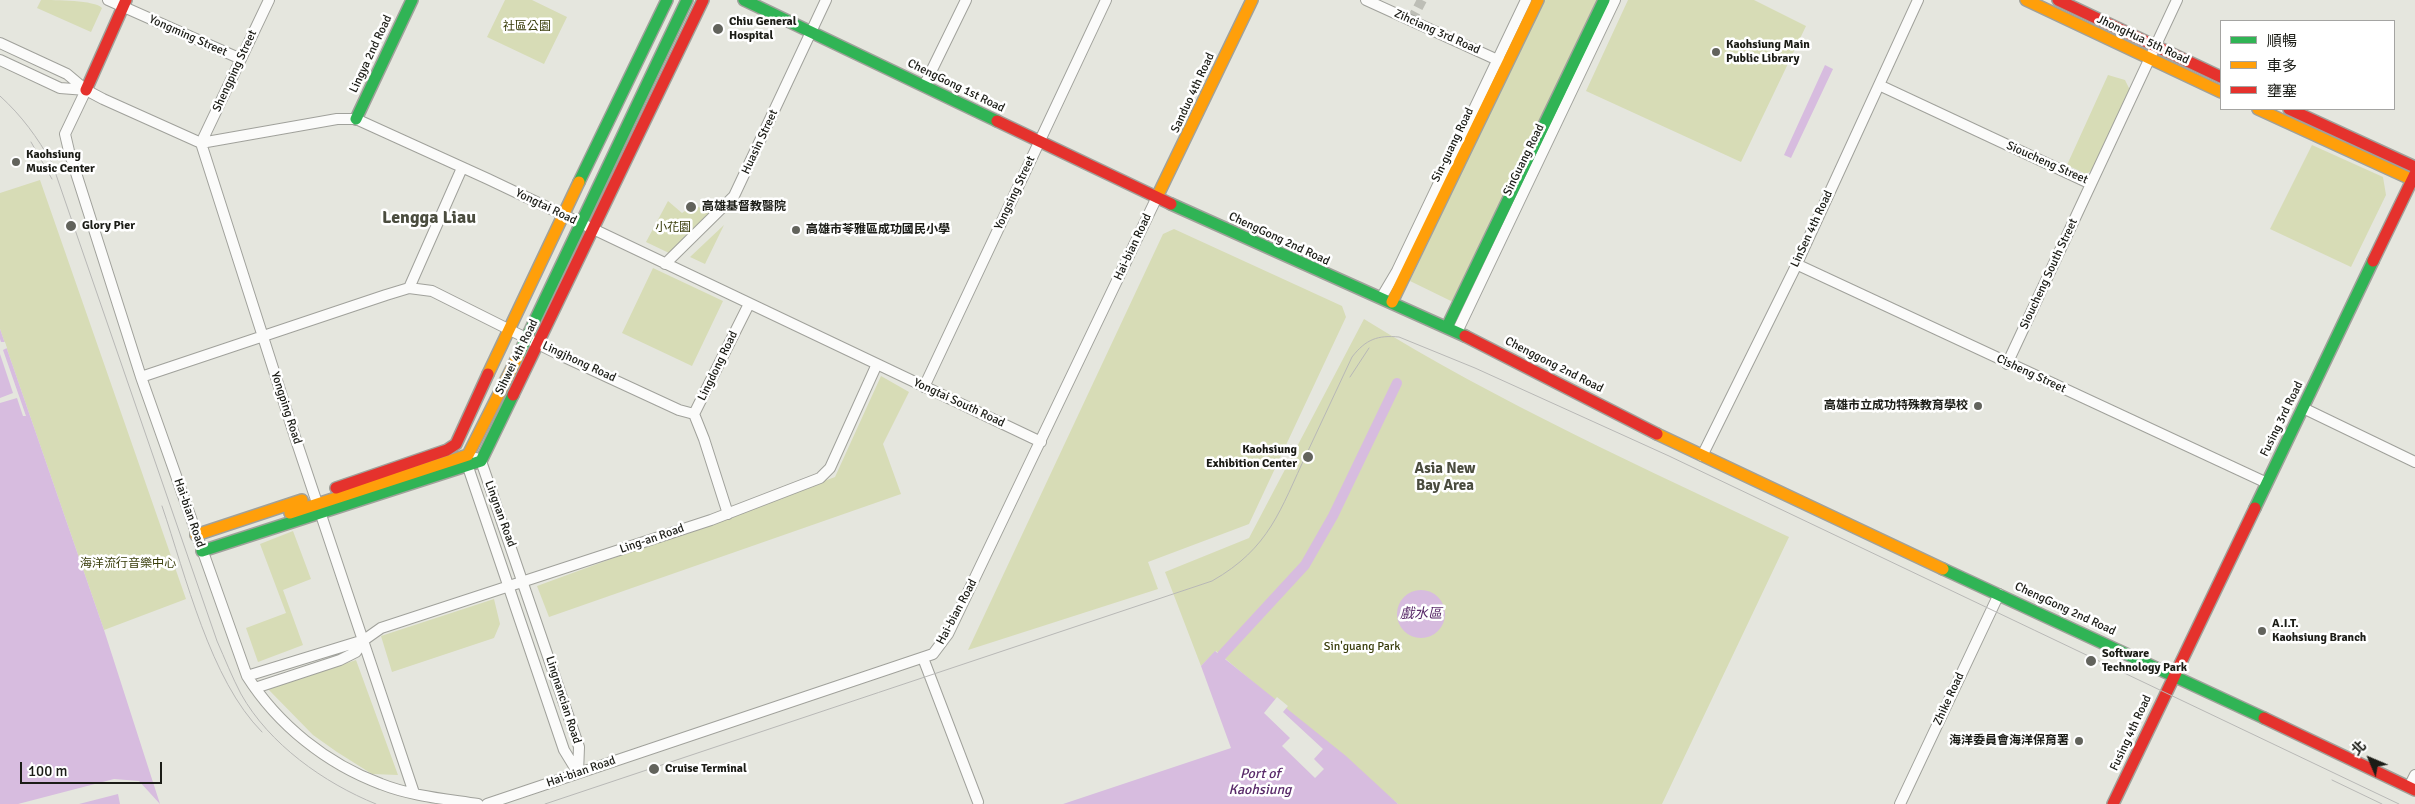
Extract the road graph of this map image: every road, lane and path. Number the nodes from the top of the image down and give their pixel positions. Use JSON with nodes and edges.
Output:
{"nodes":[{"id":1,"x":108,"y":0,"type":"edge"},
{"id":2,"x":268,"y":0,"type":"edge"},
{"id":3,"x":412,"y":0,"type":"edge"},
{"id":4,"x":667,"y":0,"type":"edge"},
{"id":5,"x":686,"y":0,"type":"edge"},
{"id":6,"x":703,"y":0,"type":"edge"},
{"id":7,"x":744,"y":0,"type":"edge"},
{"id":8,"x":826,"y":0,"type":"edge"},
{"id":9,"x":966,"y":0,"type":"edge"},
{"id":10,"x":1106,"y":0,"type":"edge"},
{"id":11,"x":1252,"y":0,"type":"edge"},
{"id":12,"x":1366,"y":0,"type":"edge"},
{"id":13,"x":1526,"y":0,"type":"edge"},
{"id":14,"x":1538,"y":0,"type":"edge"},
{"id":15,"x":1604,"y":0,"type":"edge"},
{"id":16,"x":1615,"y":0,"type":"edge"},
{"id":17,"x":1918,"y":0,"type":"edge"},
{"id":18,"x":2026,"y":0,"type":"edge"},
{"id":19,"x":2058,"y":0,"type":"edge"},
{"id":20,"x":2177,"y":0,"type":"edge"},
{"id":21,"x":125,"y":3,"type":"edge"},
{"id":22,"x":811,"y":32,"type":"junction"},
{"id":23,"x":0,"y":43,"type":"edge"},
{"id":24,"x":2154,"y":46,"type":"junction"},
{"id":25,"x":2149,"y":58,"type":"junction"},
{"id":26,"x":241,"y":59,"type":"junction"},
{"id":27,"x":0,"y":60,"type":"edge"},
{"id":28,"x":1502,"y":62,"type":"junction"},
{"id":29,"x":2220,"y":77,"type":"edge"},
{"id":30,"x":1879,"y":85,"type":"junction"},
{"id":31,"x":924,"y":86,"type":"junction"},
{"id":32,"x":86,"y":90,"type":"junction"},
{"id":33,"x":2220,"y":92,"type":"edge"},
{"id":34,"x":2260,"y":110,"type":"edge"},
{"id":35,"x":2291,"y":110,"type":"edge"},
{"id":36,"x":356,"y":119,"type":"junction"},
{"id":37,"x":1039,"y":141,"type":"junction"},
{"id":38,"x":201,"y":143,"type":"junction"},
{"id":39,"x":2415,"y":167,"type":"edge"},
{"id":40,"x":462,"y":168,"type":"junction"},
{"id":41,"x":2414,"y":180,"type":"edge"},
{"id":42,"x":2091,"y":184,"type":"junction"},
{"id":43,"x":1157,"y":197,"type":"junction"},
{"id":44,"x":565,"y":216,"type":"junction"},
{"id":45,"x":580,"y":224,"type":"junction"},
{"id":46,"x":592,"y":229,"type":"junction"},
{"id":47,"x":665,"y":264,"type":"junction"},
{"id":48,"x":1796,"y":264,"type":"junction"},
{"id":49,"x":409,"y":288,"type":"junction"},
{"id":50,"x":1386,"y":300,"type":"junction"},
{"id":51,"x":749,"y":304,"type":"junction"},
{"id":52,"x":509,"y":328,"type":"junction"},
{"id":53,"x":1452,"y":330,"type":"junction"},
{"id":54,"x":262,"y":335,"type":"junction"},
{"id":55,"x":527,"y":338,"type":"junction"},
{"id":56,"x":539,"y":344,"type":"junction"},
{"id":57,"x":877,"y":364,"type":"junction"},
{"id":58,"x":2008,"y":364,"type":"junction"},
{"id":59,"x":142,"y":377,"type":"junction"},
{"id":60,"x":924,"y":387,"type":"junction"},
{"id":61,"x":2303,"y":408,"type":"junction"},
{"id":62,"x":694,"y":414,"type":"junction"},
{"id":63,"x":1041,"y":442,"type":"junction"},
{"id":64,"x":456,"y":444,"type":"junction"},
{"id":65,"x":468,"y":454,"type":"junction"},
{"id":66,"x":1702,"y":456,"type":"junction"},
{"id":67,"x":482,"y":461,"type":"junction"},
{"id":68,"x":2415,"y":462,"type":"edge"},
{"id":69,"x":468,"y":467,"type":"junction"},
{"id":70,"x":2267,"y":483,"type":"junction"},
{"id":71,"x":318,"y":504,"type":"junction"},
{"id":72,"x":728,"y":514,"type":"junction"},
{"id":73,"x":199,"y":543,"type":"junction"},
{"id":74,"x":524,"y":581,"type":"junction"},
{"id":75,"x":509,"y":586,"type":"junction"},
{"id":76,"x":1999,"y":594,"type":"junction"},
{"id":77,"x":364,"y":640,"type":"junction"},
{"id":78,"x":923,"y":658,"type":"junction"},
{"id":79,"x":2174,"y":675,"type":"junction"},
{"id":80,"x":247,"y":676,"type":"junction"},
{"id":81,"x":255,"y":688,"type":"junction"},
{"id":82,"x":578,"y":773,"type":"junction"},
{"id":83,"x":2415,"y":775,"type":"edge"},
{"id":84,"x":2412,"y":789,"type":"edge"},
{"id":85,"x":414,"y":793,"type":"junction"},
{"id":86,"x":978,"y":802,"type":"dead end"},
{"id":87,"x":478,"y":804,"type":"edge"},
{"id":88,"x":487,"y":804,"type":"edge"},
{"id":89,"x":1900,"y":804,"type":"edge"},
{"id":90,"x":2113,"y":804,"type":"edge"}],
"edges":[{"from":1,"to":21,"type":"street","name":"Yongming Street"},
{"from":2,"to":26,"type":"street","name":"Shengping Street"},
{"from":3,"to":36,"type":"street","name":"Lingya 2nd Road"},
{"from":4,"to":44,"type":"street","name":"Sihwei 4th Road"},
{"from":5,"to":45,"type":"street","name":"Sihwei 4th Road"},
{"from":6,"to":46,"type":"street","name":"Sihwei 4th Road"},
{"from":7,"to":22,"type":"street","name":"ChengGong 1st Road"},
{"from":8,"to":22,"type":"street","name":"Huasin Street"},
{"from":9,"to":31,"type":"street"},
{"from":10,"to":37,"type":"street","name":"Yongsing Street"},
{"from":11,"to":43,"type":"street","name":"Sanduo 4th Road"},
{"from":12,"to":28,"type":"street","name":"Zihciang 3rd Road"},
{"from":13,"to":28,"type":"street","name":"Sin-guang Road"},
{"from":14,"to":28,"type":"street","name":"Sin-guang Road"},
{"from":15,"to":53,"type":"street","name":"SinGuang Road"},
{"from":16,"to":53,"type":"street","name":"SinGuang Road"},
{"from":17,"to":30,"type":"street","name":"LinSen 4th Road"},
{"from":18,"to":25,"type":"street","name":"JhongHua 5th Road"},
{"from":19,"to":24,"type":"street","name":"JhongHua 5th Road"},
{"from":20,"to":24,"type":"street","name":"Sioucheng Street"},
{"from":21,"to":26,"type":"street","name":"Yongming Street"},
{"from":21,"to":32,"type":"street"},
{"from":22,"to":31,"type":"street","name":"ChengGong 1st Road"},
{"from":22,"to":47,"type":"street","name":"Huasin Street"},
{"from":23,"to":32,"type":"street"},
{"from":24,"to":25,"type":"street","name":"Sioucheng Street"},
{"from":24,"to":29,"type":"street","name":"JhongHua 5th Road"},
{"from":25,"to":33,"type":"street","name":"JhongHua 5th Road"},
{"from":25,"to":42,"type":"street","name":"Sioucheng Street"},
{"from":26,"to":38,"type":"street","name":"Shengping Street"},
{"from":27,"to":32,"type":"street"},
{"from":28,"to":50,"type":"street","name":"Sin-guang Road"},
{"from":30,"to":42,"type":"street","name":"Sioucheng Street"},
{"from":30,"to":48,"type":"street","name":"LinSen 4th Road"},
{"from":31,"to":37,"type":"street","name":"ChengGong 1st Road"},
{"from":32,"to":38,"type":"street"},
{"from":32,"to":59,"type":"street","name":"Hai-bian Road"},
{"from":34,"to":41,"type":"street"},
{"from":35,"to":39,"type":"street"},
{"from":36,"to":38,"type":"street","name":"Yongtai Road"},
{"from":36,"to":40,"type":"street","name":"Yongtai Road"},
{"from":37,"to":43,"type":"street","name":"ChengGong 1st Road"},
{"from":37,"to":60,"type":"street","name":"Yongsing Street"},
{"from":38,"to":54,"type":"street","name":"Yongping Road"},
{"from":40,"to":44,"type":"street","name":"Yongtai Road"},
{"from":40,"to":49,"type":"street"},
{"from":41,"to":61,"type":"street","name":"Fusing 3rd Road"},
{"from":42,"to":58,"type":"street","name":"Sioucheng South Street"},
{"from":43,"to":50,"type":"street","name":"ChengGong 2nd Road"},
{"from":43,"to":63,"type":"street","name":"Hai-bian Road"},
{"from":44,"to":45,"type":"street","name":"Yongtai Road"},
{"from":44,"to":52,"type":"street","name":"Sihwei 4th Road"},
{"from":45,"to":46,"type":"street","name":"Yongtai Road"},
{"from":45,"to":55,"type":"street","name":"Sihwei 4th Road"},
{"from":46,"to":47,"type":"street","name":"Yongtai Road"},
{"from":46,"to":56,"type":"street","name":"Sihwei 4th Road"},
{"from":47,"to":51,"type":"street","name":"Yongtai Road"},
{"from":48,"to":58,"type":"street","name":"Cisheng Street"},
{"from":48,"to":66,"type":"street","name":"LinSen 4th Road"},
{"from":49,"to":52,"type":"street","name":"Lingjhong Road"},
{"from":49,"to":54,"type":"street","name":"Lingjhong Road"},
{"from":50,"to":53,"type":"street","name":"Chenggong 2nd Road"},
{"from":51,"to":57,"type":"street","name":"Yongtai Road"},
{"from":51,"to":62,"type":"street","name":"Lingdong Road"},
{"from":52,"to":55,"type":"street","name":"Lingjhong Road"},
{"from":52,"to":64,"type":"street","name":"Sihwei 4th Road"},
{"from":53,"to":66,"type":"street","name":"Chenggong 2nd Road"},
{"from":54,"to":59,"type":"street","name":"Lingjhong Road"},
{"from":54,"to":71,"type":"street","name":"Yongping Road"},
{"from":55,"to":56,"type":"street","name":"Lingjhong Road"},
{"from":55,"to":65,"type":"street","name":"Sihwei 4th Road"},
{"from":56,"to":62,"type":"street","name":"Lingjhong Road"},
{"from":56,"to":67,"type":"street","name":"Sihwei 4th Road"},
{"from":57,"to":60,"type":"street","name":"Yongtai South Road"},
{"from":57,"to":72,"type":"street","name":"Ling-an Road"},
{"from":58,"to":70,"type":"street","name":"Cisheng Street"},
{"from":59,"to":73,"type":"street","name":"Hai-bian Road"},
{"from":60,"to":63,"type":"street","name":"Yongtai South Road"},
{"from":61,"to":68,"type":"street"},
{"from":61,"to":70,"type":"street","name":"Fusing 3rd Road"},
{"from":62,"to":72,"type":"street","name":"Lingdong Road"},
{"from":63,"to":78,"type":"street","name":"Hai-bian Road"},
{"from":64,"to":65,"type":"street"},
{"from":64,"to":71,"type":"street"},
{"from":65,"to":67,"type":"street"},
{"from":65,"to":69,"type":"street","name":"Lingnan Road"},
{"from":65,"to":71,"type":"street"},
{"from":66,"to":76,"type":"street","name":"ChengGong 2nd Road"},
{"from":67,"to":69,"type":"street"},
{"from":67,"to":74,"type":"street","name":"Lingnan Road"},
{"from":69,"to":71,"type":"street"},
{"from":69,"to":75,"type":"street","name":"Lingnan Road"},
{"from":70,"to":79,"type":"street","name":"Fusing 3rd Road"},
{"from":71,"to":73,"type":"street"},
{"from":71,"to":73,"type":"street"},
{"from":71,"to":77,"type":"street","name":"Yongping Road"},
{"from":72,"to":74,"type":"street","name":"Ling-an Road"},
{"from":73,"to":80,"type":"street","name":"Hai-bian Road"},
{"from":74,"to":75,"type":"street","name":"Ling-an Road"},
{"from":74,"to":82,"type":"street","name":"Lingnancian Road"},
{"from":75,"to":77,"type":"street","name":"Ling-an Road"},
{"from":75,"to":82,"type":"street","name":"Lingnancian Road"},
{"from":76,"to":79,"type":"street","name":"ChengGong 2nd Road"},
{"from":76,"to":89,"type":"street","name":"Zhike Road"},
{"from":77,"to":80,"type":"street","name":"Ling-an Road"},
{"from":77,"to":81,"type":"street","name":"Ling-an Road"},
{"from":77,"to":85,"type":"street","name":"Yongping Road"},
{"from":78,"to":82,"type":"street","name":"Hai-bian Road"},
{"from":78,"to":86,"type":"street"},
{"from":79,"to":84,"type":"street","name":"ChengGong 2nd Road"},
{"from":79,"to":90,"type":"street","name":"Fusing 4th Road"},
{"from":80,"to":81,"type":"street","name":"Hai-bian Road"},
{"from":81,"to":85,"type":"street","name":"Hai-bian Road"},
{"from":82,"to":88,"type":"street","name":"Hai-bian Road"},
{"from":83,"to":84,"type":"street"},
{"from":85,"to":87,"type":"street","name":"Hai-bian Road"}]}
